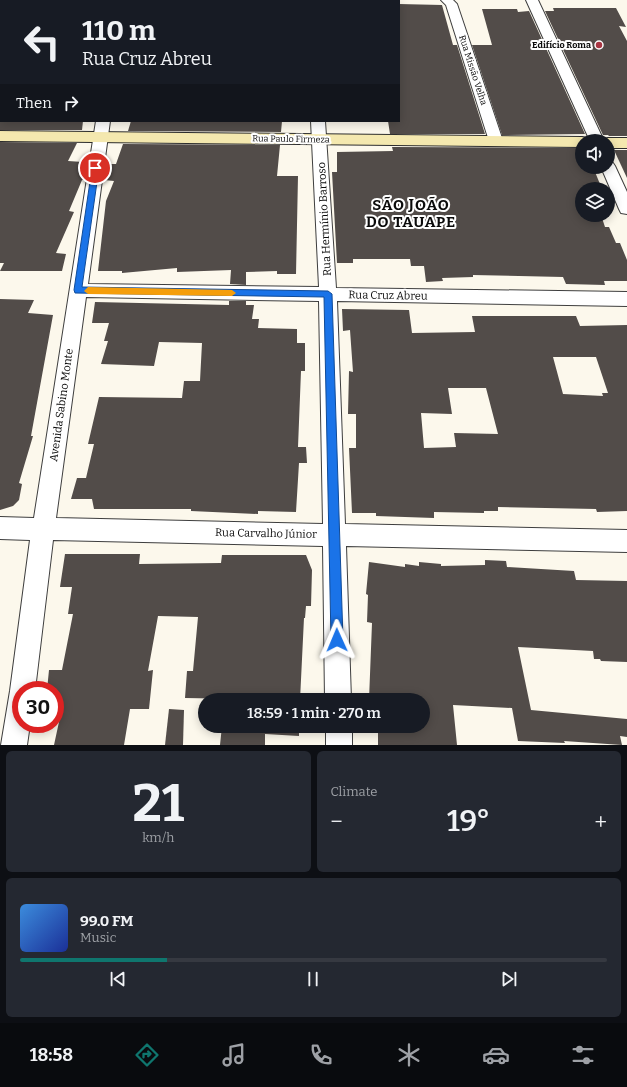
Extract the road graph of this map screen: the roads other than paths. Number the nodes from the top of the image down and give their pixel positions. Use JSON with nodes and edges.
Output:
{"nodes":[{"id":1,"x":447,"y":0,"type":"edge"},
{"id":2,"x":532,"y":0,"type":"edge"},
{"id":3,"x":101,"y":129,"type":"edge"},
{"id":4,"x":319,"y":130,"type":"edge"},
{"id":5,"x":594,"y":134,"type":"edge"},
{"id":6,"x":0,"y":136,"type":"edge"},
{"id":7,"x":496,"y":141,"type":"junction"},
{"id":8,"x":575,"y":142,"type":"edge"},
{"id":9,"x":615,"y":143,"type":"edge"},
{"id":10,"x":627,"y":143,"type":"edge"},
{"id":11,"x":612,"y":174,"type":"edge"},
{"id":12,"x":627,"y":209,"type":"edge"},
{"id":13,"x":78,"y":290,"type":"junction"},
{"id":14,"x":328,"y":294,"type":"junction"},
{"id":15,"x":627,"y":299,"type":"edge"},
{"id":16,"x":0,"y":528,"type":"edge"},
{"id":17,"x":43,"y":529,"type":"junction"},
{"id":18,"x":334,"y":535,"type":"junction"},
{"id":19,"x":627,"y":541,"type":"edge"},
{"id":20,"x":23,"y":681,"type":"edge"},
{"id":21,"x":338,"y":693,"type":"edge"},
{"id":22,"x":16,"y":733,"type":"edge"},
{"id":23,"x":339,"y":733,"type":"edge"},
{"id":24,"x":14,"y":745,"type":"edge"},
{"id":25,"x":339,"y":745,"type":"edge"}],
"edges":[{"from":1,"to":7,"type":"street","name":"Rua Missão Velha"},
{"from":2,"to":5,"type":"street"},
{"from":3,"to":4,"type":"street","name":"Rua Paulo Firmeza"},
{"from":3,"to":6,"type":"street","name":"Rua Paulo Firmeza"},
{"from":3,"to":13,"type":"street","name":"Avenida Sabino Monte"},
{"from":4,"to":7,"type":"street","name":"Rua Paulo Firmeza"},
{"from":4,"to":14,"type":"street","name":"Rua Hermínio Barroso"},
{"from":7,"to":8,"type":"street","name":"Rua Paulo Firmeza"},
{"from":9,"to":10,"type":"street"},
{"from":11,"to":12,"type":"street"},
{"from":13,"to":14,"type":"street","name":"Rua Cruz Abreu"},
{"from":13,"to":17,"type":"street","name":"Avenida Sabino Monte"},
{"from":14,"to":15,"type":"street","name":"Rua Cruz Abreu"},
{"from":14,"to":18,"type":"street","name":"Rua Hermínio Barroso"},
{"from":16,"to":17,"type":"street","name":"Rua Carvalho Júnior"},
{"from":17,"to":18,"type":"street","name":"Rua Carvalho Júnior"},
{"from":17,"to":20,"type":"street","name":"Avenida Sabino Monte"},
{"from":18,"to":19,"type":"street","name":"Rua Carvalho Júnior"},
{"from":18,"to":21,"type":"street","name":"Rua Hermínio Barroso"},
{"from":22,"to":24,"type":"street"},
{"from":23,"to":25,"type":"street"}]}
